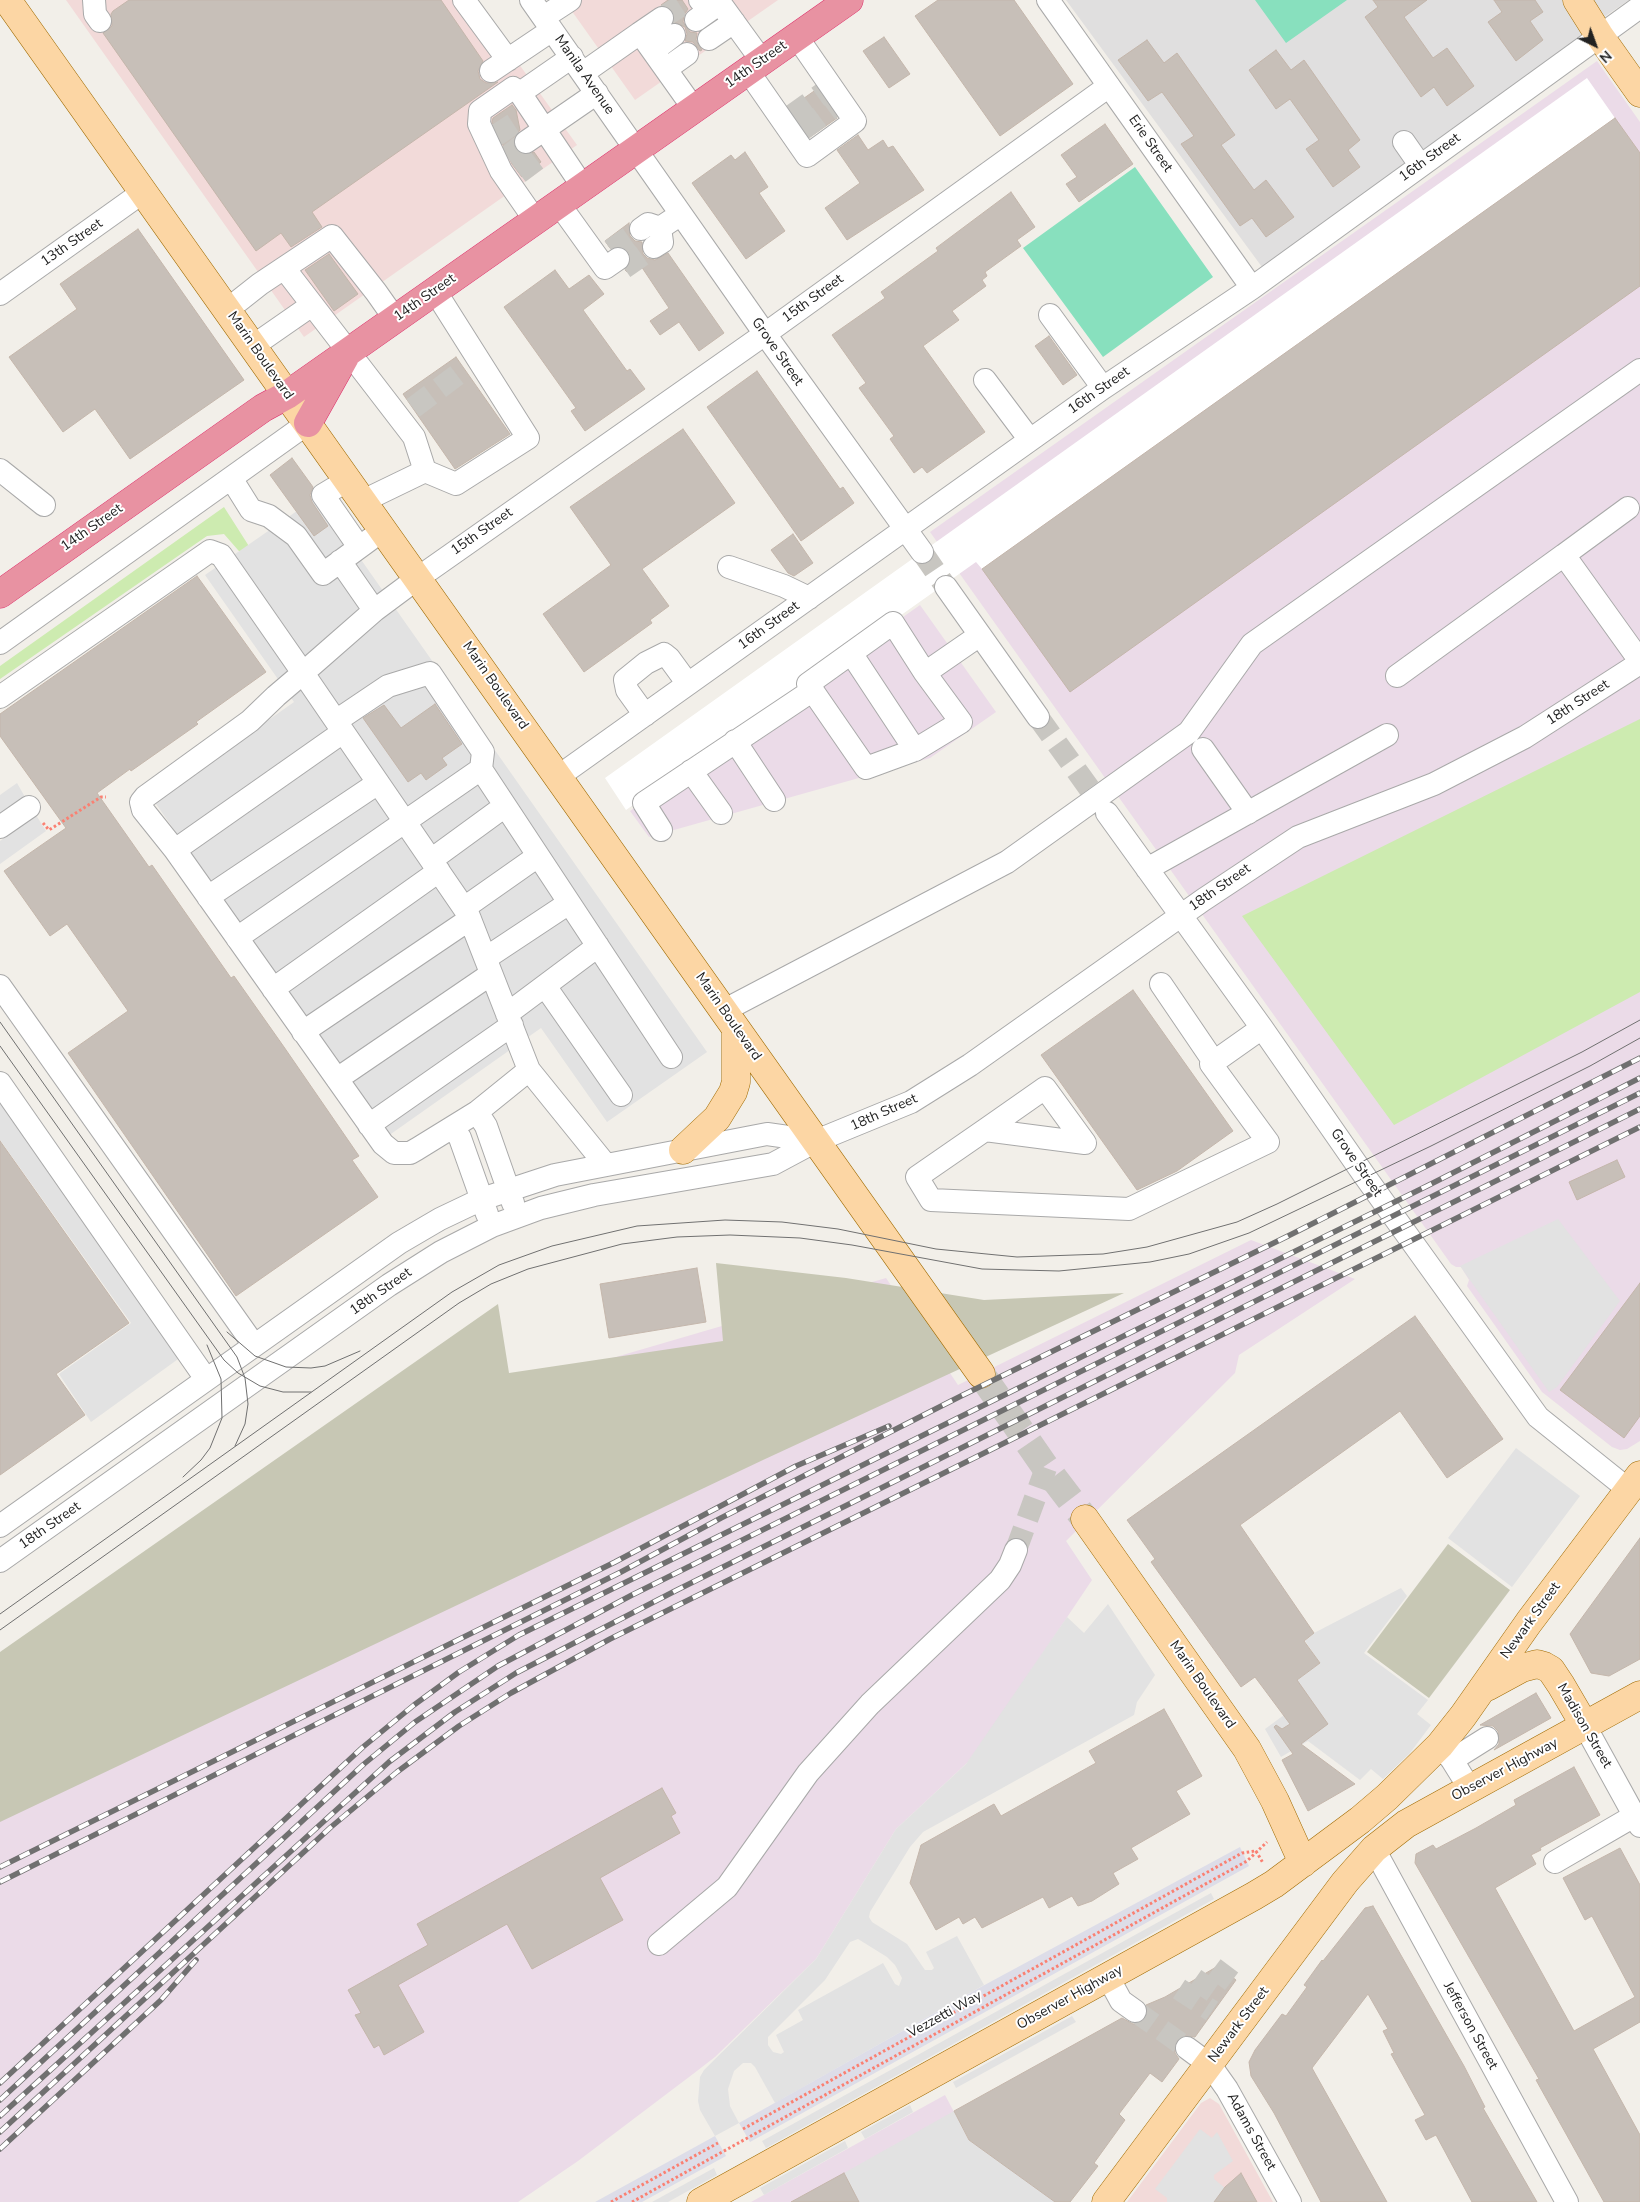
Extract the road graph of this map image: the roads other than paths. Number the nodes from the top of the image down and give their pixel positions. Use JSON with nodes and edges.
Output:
{"nodes":[{"id":1,"x":7,"y":0,"type":"edge"},
{"id":2,"x":94,"y":0,"type":"edge"},
{"id":3,"x":464,"y":0,"type":"edge"},
{"id":4,"x":570,"y":0,"type":"edge"},
{"id":5,"x":848,"y":0,"type":"edge"},
{"id":6,"x":1048,"y":0,"type":"edge"},
{"id":7,"x":1577,"y":0,"type":"edge"},
{"id":8,"x":698,"y":5,"type":"edge"},
{"id":9,"x":1640,"y":7,"type":"edge"},
{"id":10,"x":542,"y":16,"type":"edge"},
{"id":11,"x":100,"y":22,"type":"dead end"},
{"id":12,"x":734,"y":22,"type":"junction"},
{"id":13,"x":668,"y":26,"type":"tunnel mouth"},
{"id":14,"x":1599,"y":35,"type":"junction"},
{"id":15,"x":796,"y":37,"type":"junction"},
{"id":16,"x":709,"y":39,"type":"dead end"},
{"id":17,"x":646,"y":42,"type":"junction"},
{"id":18,"x":687,"y":54,"type":"dead end"},
{"id":19,"x":577,"y":65,"type":"junction"},
{"id":20,"x":755,"y":66,"type":"junction"},
{"id":21,"x":666,"y":69,"type":"junction"},
{"id":22,"x":1108,"y":86,"type":"junction"},
{"id":23,"x":597,"y":93,"type":"junction"},
{"id":24,"x":1640,"y":93,"type":"edge"},
{"id":25,"x":523,"y":108,"type":"junction"},
{"id":26,"x":694,"y":109,"type":"junction"},
{"id":27,"x":1404,"y":142,"type":"dead end"},
{"id":28,"x":541,"y":144,"type":"junction"},
{"id":29,"x":636,"y":149,"type":"junction"},
{"id":30,"x":1420,"y":166,"type":"junction"},
{"id":31,"x":582,"y":187,"type":"junction"},
{"id":32,"x":143,"y":192,"type":"junction"},
{"id":33,"x":559,"y":204,"type":"junction"},
{"id":34,"x":681,"y":214,"type":"junction"},
{"id":35,"x":535,"y":220,"type":"junction"},
{"id":36,"x":651,"y":236,"type":"tunnel mouth"},
{"id":37,"x":616,"y":260,"type":"tunnel mouth"},
{"id":38,"x":284,"y":268,"type":"junction"},
{"id":39,"x":1252,"y":288,"type":"junction"},
{"id":40,"x":435,"y":291,"type":"junction"},
{"id":41,"x":0,"y":294,"type":"edge"},
{"id":42,"x":312,"y":305,"type":"junction"},
{"id":43,"x":227,"y":310,"type":"junction"},
{"id":44,"x":1050,"y":315,"type":"dead end"},
{"id":45,"x":395,"y":319,"type":"junction"},
{"id":46,"x":765,"y":334,"type":"junction"},
{"id":47,"x":253,"y":346,"type":"junction"},
{"id":48,"x":347,"y":352,"type":"junction"},
{"id":49,"x":1640,"y":370,"type":"edge"},
{"id":50,"x":985,"y":380,"type":"dead end"},
{"id":51,"x":1104,"y":388,"type":"junction"},
{"id":52,"x":287,"y":395,"type":"junction"},
{"id":53,"x":308,"y":423,"type":"junction"},
{"id":54,"x":1030,"y":440,"type":"junction"},
{"id":55,"x":0,"y":470,"type":"edge"},
{"id":56,"x":425,"y":471,"type":"junction"},
{"id":57,"x":230,"y":478,"type":"junction"},
{"id":58,"x":356,"y":490,"type":"junction"},
{"id":59,"x":44,"y":505,"type":"dead end"},
{"id":60,"x":1628,"y":508,"type":"dead end"},
{"id":61,"x":905,"y":529,"type":"junction"},
{"id":62,"x":384,"y":530,"type":"junction"},
{"id":63,"x":360,"y":547,"type":"junction"},
{"id":64,"x":922,"y":552,"type":"tunnel mouth"},
{"id":65,"x":1564,"y":555,"type":"junction"},
{"id":66,"x":340,"y":561,"type":"junction"},
{"id":67,"x":729,"y":567,"type":"dead end"},
{"id":68,"x":418,"y":578,"type":"junction"},
{"id":69,"x":946,"y":587,"type":"tunnel mouth"},
{"id":70,"x":0,"y":594,"type":"edge"},
{"id":71,"x":809,"y":598,"type":"junction"},
{"id":72,"x":374,"y":610,"type":"junction"},
{"id":73,"x":980,"y":635,"type":"junction"},
{"id":74,"x":0,"y":643,"type":"edge"},
{"id":75,"x":852,"y":653,"type":"junction"},
{"id":76,"x":1640,"y":662,"type":"edge"},
{"id":77,"x":303,"y":673,"type":"junction"},
{"id":78,"x":925,"y":673,"type":"junction"},
{"id":79,"x":1397,"y":676,"type":"dead end"},
{"id":80,"x":688,"y":684,"type":"junction"},
{"id":81,"x":813,"y":690,"type":"junction"},
{"id":82,"x":0,"y":697,"type":"edge"},
{"id":83,"x":646,"y":715,"type":"junction"},
{"id":84,"x":1038,"y":717,"type":"tunnel mouth"},
{"id":85,"x":340,"y":726,"type":"junction"},
{"id":86,"x":1387,"y":735,"type":"dead end"},
{"id":87,"x":735,"y":741,"type":"junction"},
{"id":88,"x":1203,"y":749,"type":"dead end"},
{"id":89,"x":915,"y":750,"type":"junction"},
{"id":90,"x":481,"y":769,"type":"junction"},
{"id":91,"x":691,"y":771,"type":"junction"},
{"id":92,"x":559,"y":776,"type":"junction"},
{"id":93,"x":378,"y":782,"type":"junction"},
{"id":94,"x":774,"y":800,"type":"dead end"},
{"id":95,"x":505,"y":806,"type":"junction"},
{"id":96,"x":29,"y":807,"type":"road end"},
{"id":97,"x":721,"y":813,"type":"dead end"},
{"id":98,"x":1107,"y":813,"type":"tunnel mouth"},
{"id":99,"x":1248,"y":813,"type":"junction"},
{"id":100,"x":405,"y":821,"type":"junction"},
{"id":101,"x":0,"y":827,"type":"edge"},
{"id":102,"x":661,"y":830,"type":"dead end"},
{"id":103,"x":175,"y":850,"type":"junction"},
{"id":104,"x":538,"y":856,"type":"junction"},
{"id":105,"x":435,"y":865,"type":"junction"},
{"id":106,"x":1147,"y":869,"type":"junction"},
{"id":107,"x":208,"y":898,"type":"junction"},
{"id":108,"x":569,"y":903,"type":"junction"},
{"id":109,"x":467,"y":913,"type":"junction"},
{"id":110,"x":1181,"y":916,"type":"junction"},
{"id":111,"x":237,"y":938,"type":"junction"},
{"id":112,"x":598,"y":946,"type":"junction"},
{"id":113,"x":488,"y":966,"type":"junction"},
{"id":114,"x":1161,"y":984,"type":"dead end"},
{"id":115,"x":0,"y":986,"type":"edge"},
{"id":116,"x":545,"y":986,"type":"junction"},
{"id":117,"x":273,"y":989,"type":"junction"},
{"id":118,"x":509,"y":1020,"type":"junction"},
{"id":119,"x":730,"y":1020,"type":"junction"},
{"id":120,"x":1262,"y":1028,"type":"junction"},
{"id":121,"x":303,"y":1032,"type":"junction"},
{"id":122,"x":670,"y":1057,"type":"dead end"},
{"id":123,"x":1214,"y":1062,"type":"junction"},
{"id":124,"x":529,"y":1070,"type":"junction"},
{"id":125,"x":337,"y":1079,"type":"junction"},
{"id":126,"x":0,"y":1083,"type":"edge"},
{"id":127,"x":621,"y":1095,"type":"dead end"},
{"id":128,"x":476,"y":1112,"type":"junction"},
{"id":129,"x":370,"y":1125,"type":"junction"},
{"id":130,"x":452,"y":1127,"type":"junction"},
{"id":131,"x":985,"y":1130,"type":"dead end"},
{"id":132,"x":816,"y":1141,"type":"junction"},
{"id":133,"x":683,"y":1150,"type":"junction"},
{"id":134,"x":605,"y":1164,"type":"junction"},
{"id":135,"x":509,"y":1189,"type":"junction"},
{"id":136,"x":482,"y":1199,"type":"junction"},
{"id":137,"x":517,"y":1216,"type":"junction"},
{"id":138,"x":492,"y":1226,"type":"junction"},
{"id":139,"x":254,"y":1344,"type":"junction"},
{"id":140,"x":981,"y":1374,"type":"tunnel mouth"},
{"id":141,"x":206,"y":1379,"type":"junction"},
{"id":142,"x":148,"y":1421,"type":"junction"},
{"id":143,"x":166,"y":1444,"type":"junction"},
{"id":144,"x":1635,"y":1483,"type":"edge"},
{"id":145,"x":1085,"y":1519,"type":"tunnel mouth"},
{"id":146,"x":0,"y":1526,"type":"edge"},
{"id":147,"x":1016,"y":1550,"type":"tunnel mouth"},
{"id":148,"x":0,"y":1561,"type":"edge"},
{"id":149,"x":1480,"y":1692,"type":"junction"},
{"id":150,"x":1640,"y":1695,"type":"edge"},
{"id":151,"x":1585,"y":1726,"type":"junction"},
{"id":152,"x":1487,"y":1738,"type":"dead end"},
{"id":153,"x":1446,"y":1753,"type":"junction"},
{"id":154,"x":1421,"y":1766,"type":"joint"},
{"id":155,"x":1470,"y":1789,"type":"junction"},
{"id":156,"x":1637,"y":1821,"type":"edge"},
{"id":157,"x":1374,"y":1849,"type":"junction"},
{"id":158,"x":1555,"y":1862,"type":"dead end"},
{"id":159,"x":1302,"y":1863,"type":"junction"},
{"id":160,"x":659,"y":1944,"type":"dead end"},
{"id":161,"x":1108,"y":1977,"type":"junction"},
{"id":162,"x":1135,"y":2011,"type":"tunnel mouth"},
{"id":163,"x":1187,"y":2048,"type":"tunnel mouth"},
{"id":164,"x":1210,"y":2065,"type":"junction"},
{"id":165,"x":701,"y":2202,"type":"edge"},
{"id":166,"x":1106,"y":2202,"type":"edge"},
{"id":167,"x":1290,"y":2202,"type":"edge"},
{"id":168,"x":1567,"y":2202,"type":"edge"}],
"edges":[{"from":1,"to":32,"type":"main road","name":"Marin Boulevard"},
{"from":2,"to":11,"type":"street"},
{"from":3,"to":10,"type":"street"},
{"from":4,"to":10,"type":"street"},
{"from":5,"to":15,"type":"highway","name":"14th Street"},
{"from":6,"to":22,"type":"street","name":"Erie Street"},
{"from":7,"to":14,"type":"main road"},
{"from":8,"to":12,"type":"street"},
{"from":9,"to":14,"type":"street","name":"16th Street"},
{"from":10,"to":19,"type":"street","name":"Manila Avenue"},
{"from":12,"to":16,"type":"street"},
{"from":12,"to":20,"type":"street"},
{"from":13,"to":17,"type":"street"},
{"from":14,"to":24,"type":"main road"},
{"from":14,"to":30,"type":"street","name":"16th Street"},
{"from":15,"to":20,"type":"highway","name":"14th Street"},
{"from":15,"to":20,"type":"street"},
{"from":17,"to":19,"type":"street"},
{"from":17,"to":21,"type":"street"},
{"from":18,"to":21,"type":"street"},
{"from":19,"to":23,"type":"street","name":"Manila Avenue"},
{"from":19,"to":25,"type":"street"},
{"from":20,"to":26,"type":"highway","name":"14th Street"},
{"from":21,"to":26,"type":"street"},
{"from":22,"to":39,"type":"street","name":"Erie Street"},
{"from":22,"to":46,"type":"street","name":"15th Street"},
{"from":23,"to":28,"type":"street"},
{"from":23,"to":29,"type":"street","name":"Manila Avenue"},
{"from":25,"to":28,"type":"street"},
{"from":25,"to":35,"type":"street"},
{"from":26,"to":29,"type":"highway","name":"14th Street"},
{"from":27,"to":30,"type":"street"},
{"from":28,"to":31,"type":"street"},
{"from":29,"to":31,"type":"highway","name":"14th Street"},
{"from":29,"to":34,"type":"street","name":"Grove Street"},
{"from":30,"to":39,"type":"street","name":"16th Street"},
{"from":31,"to":33,"type":"highway","name":"14th Street"},
{"from":32,"to":41,"type":"street","name":"13th Street"},
{"from":32,"to":43,"type":"main road","name":"Marin Boulevard"},
{"from":33,"to":35,"type":"highway","name":"14th Street"},
{"from":33,"to":37,"type":"street"},
{"from":34,"to":36,"type":"street"},
{"from":34,"to":46,"type":"street","name":"Grove Street"},
{"from":35,"to":40,"type":"highway","name":"14th Street"},
{"from":38,"to":42,"type":"street"},
{"from":38,"to":43,"type":"street"},
{"from":38,"to":45,"type":"street"},
{"from":39,"to":51,"type":"street","name":"16th Street"},
{"from":40,"to":45,"type":"highway","name":"14th Street"},
{"from":40,"to":56,"type":"street"},
{"from":42,"to":47,"type":"street"},
{"from":42,"to":48,"type":"street"},
{"from":43,"to":47,"type":"main road","name":"Marin Boulevard"},
{"from":44,"to":51,"type":"street"},
{"from":45,"to":48,"type":"highway","name":"14th Street"},
{"from":46,"to":61,"type":"street","name":"Grove Street"},
{"from":46,"to":68,"type":"street","name":"15th Street"},
{"from":47,"to":52,"type":"main road","name":"Marin Boulevard"},
{"from":48,"to":52,"type":"highway","name":"14th Street"},
{"from":48,"to":53,"type":"highway"},
{"from":48,"to":56,"type":"street"},
{"from":49,"to":119,"type":"street"},
{"from":50,"to":54,"type":"street"},
{"from":51,"to":54,"type":"street","name":"16th Street"},
{"from":52,"to":53,"type":"main road","name":"Marin Boulevard"},
{"from":52,"to":70,"type":"highway","name":"14th Street"},
{"from":53,"to":57,"type":"street"},
{"from":53,"to":58,"type":"main road","name":"Marin Boulevard"},
{"from":54,"to":61,"type":"street","name":"16th Street"},
{"from":55,"to":59,"type":"street"},
{"from":56,"to":58,"type":"street"},
{"from":57,"to":66,"type":"street"},
{"from":57,"to":74,"type":"street"},
{"from":58,"to":62,"type":"main road","name":"Marin Boulevard"},
{"from":58,"to":63,"type":"street"},
{"from":60,"to":65,"type":"street"},
{"from":61,"to":64,"type":"street","name":"Grove Street"},
{"from":61,"to":71,"type":"street","name":"16th Street"},
{"from":62,"to":63,"type":"street"},
{"from":62,"to":68,"type":"main road","name":"Marin Boulevard"},
{"from":63,"to":66,"type":"street"},
{"from":65,"to":76,"type":"street"},
{"from":65,"to":79,"type":"street"},
{"from":66,"to":72,"type":"street"},
{"from":67,"to":71,"type":"street"},
{"from":68,"to":72,"type":"street","name":"15th Street"},
{"from":68,"to":92,"type":"main road","name":"Marin Boulevard"},
{"from":69,"to":73,"type":"street"},
{"from":71,"to":80,"type":"street","name":"16th Street"},
{"from":72,"to":77,"type":"street","name":"15th Street"},
{"from":73,"to":78,"type":"street"},
{"from":73,"to":84,"type":"street"},
{"from":75,"to":78,"type":"street"},
{"from":75,"to":81,"type":"street"},
{"from":75,"to":89,"type":"street"},
{"from":76,"to":110,"type":"street","name":"18th Street"},
{"from":77,"to":82,"type":"street"},
{"from":77,"to":85,"type":"street"},
{"from":77,"to":103,"type":"street","name":"15th Street"},
{"from":78,"to":89,"type":"street"},
{"from":80,"to":83,"type":"street","name":"16th Street"},
{"from":80,"to":83,"type":"street"},
{"from":81,"to":87,"type":"street"},
{"from":81,"to":89,"type":"street"},
{"from":83,"to":92,"type":"street","name":"16th Street"},
{"from":85,"to":90,"type":"street"},
{"from":85,"to":93,"type":"street"},
{"from":85,"to":103,"type":"street"},
{"from":86,"to":99,"type":"street"},
{"from":87,"to":91,"type":"street"},
{"from":87,"to":94,"type":"street"},
{"from":88,"to":99,"type":"street"},
{"from":90,"to":95,"type":"street"},
{"from":90,"to":100,"type":"street"},
{"from":91,"to":97,"type":"street"},
{"from":91,"to":102,"type":"street"},
{"from":92,"to":119,"type":"main road","name":"Marin Boulevard"},
{"from":93,"to":100,"type":"street"},
{"from":93,"to":107,"type":"street"},
{"from":95,"to":104,"type":"street"},
{"from":95,"to":105,"type":"street"},
{"from":96,"to":101,"type":"street"},
{"from":98,"to":106,"type":"street","name":"Grove Street"},
{"from":99,"to":106,"type":"street"},
{"from":100,"to":105,"type":"street"},
{"from":100,"to":111,"type":"street"},
{"from":103,"to":107,"type":"street","name":"15th Street"},
{"from":104,"to":108,"type":"street"},
{"from":104,"to":109,"type":"street"},
{"from":105,"to":109,"type":"street"},
{"from":105,"to":117,"type":"street"},
{"from":106,"to":110,"type":"street","name":"Grove Street"},
{"from":107,"to":111,"type":"street","name":"15th Street"},
{"from":108,"to":112,"type":"street"},
{"from":108,"to":113,"type":"street"},
{"from":109,"to":113,"type":"street"},
{"from":109,"to":121,"type":"street"},
{"from":110,"to":120,"type":"street","name":"Grove Street"},
{"from":110,"to":132,"type":"street","name":"18th Street"},
{"from":111,"to":117,"type":"street","name":"15th Street"},
{"from":112,"to":116,"type":"street"},
{"from":112,"to":122,"type":"street"},
{"from":113,"to":118,"type":"street"},
{"from":113,"to":125,"type":"street"},
{"from":114,"to":123,"type":"street"},
{"from":115,"to":139,"type":"street"},
{"from":116,"to":118,"type":"street"},
{"from":116,"to":127,"type":"street"},
{"from":117,"to":121,"type":"street","name":"15th Street"},
{"from":118,"to":124,"type":"street"},
{"from":118,"to":129,"type":"street"},
{"from":119,"to":132,"type":"main road","name":"Marin Boulevard"},
{"from":119,"to":133,"type":"main road"},
{"from":120,"to":123,"type":"street"},
{"from":120,"to":144,"type":"street","name":"Grove Street"},
{"from":121,"to":125,"type":"street","name":"15th Street"},
{"from":123,"to":131,"type":"street"},
{"from":124,"to":128,"type":"street","name":"15th Street"},
{"from":124,"to":134,"type":"street"},
{"from":125,"to":129,"type":"street","name":"15th Street"},
{"from":126,"to":141,"type":"street"},
{"from":128,"to":130,"type":"street","name":"15th Street"},
{"from":128,"to":135,"type":"street"},
{"from":129,"to":130,"type":"street","name":"15th Street"},
{"from":130,"to":136,"type":"street"},
{"from":132,"to":133,"type":"street","name":"18th Street"},
{"from":132,"to":137,"type":"street","name":"18th Street"},
{"from":132,"to":140,"type":"main road","name":"Marin Boulevard"},
{"from":133,"to":134,"type":"street","name":"18th Street"},
{"from":134,"to":135,"type":"street","name":"18th Street"},
{"from":135,"to":136,"type":"street","name":"18th Street"},
{"from":135,"to":137,"type":"street"},
{"from":136,"to":138,"type":"street"},
{"from":136,"to":139,"type":"street","name":"18th Street"},
{"from":137,"to":138,"type":"street","name":"18th Street"},
{"from":138,"to":143,"type":"street","name":"18th Street"},
{"from":139,"to":141,"type":"street","name":"18th Street"},
{"from":141,"to":142,"type":"street","name":"18th Street"},
{"from":142,"to":143,"type":"street"},
{"from":142,"to":146,"type":"street","name":"18th Street"},
{"from":143,"to":148,"type":"street","name":"18th Street"},
{"from":144,"to":149,"type":"main road","name":"Newark Street"},
{"from":145,"to":159,"type":"main road","name":"Marin Boulevard"},
{"from":147,"to":160,"type":"street"},
{"from":149,"to":151,"type":"main road","name":"Madison Street"},
{"from":149,"to":153,"type":"main road","name":"Newark Street"},
{"from":150,"to":151,"type":"main road","name":"Observer Highway"},
{"from":151,"to":155,"type":"main road","name":"Observer Highway"},
{"from":151,"to":156,"type":"street","name":"Madison Street"},
{"from":152,"to":153,"type":"street"},
{"from":153,"to":154,"type":"main road","name":"Newark Street"},
{"from":153,"to":155,"type":"street"},
{"from":154,"to":159,"type":"main road","name":"Observer Highway"},
{"from":155,"to":157,"type":"main road","name":"Observer Highway"},
{"from":156,"to":158,"type":"street"},
{"from":157,"to":164,"type":"main road","name":"Newark Street"},
{"from":157,"to":168,"type":"street","name":"Jefferson Street"},
{"from":159,"to":161,"type":"main road","name":"Observer Highway"},
{"from":161,"to":162,"type":"street"},
{"from":161,"to":165,"type":"main road","name":"Observer Highway"},
{"from":163,"to":164,"type":"street","name":"Adams Street"},
{"from":164,"to":166,"type":"main road","name":"Newark Street"},
{"from":164,"to":167,"type":"street","name":"Adams Street"}]}
